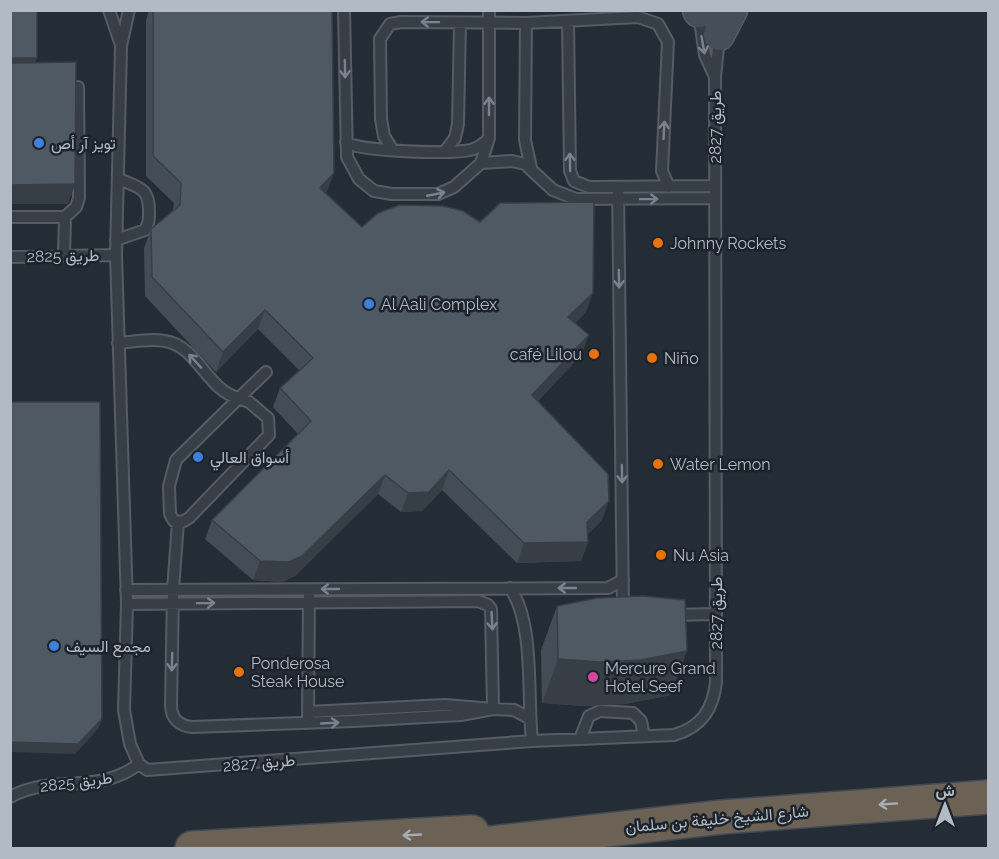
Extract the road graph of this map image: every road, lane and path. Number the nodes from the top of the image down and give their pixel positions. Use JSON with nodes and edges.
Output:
{"nodes":[{"id":1,"x":109,"y":10,"type":"edge"},
{"id":2,"x":129,"y":10,"type":"edge"},
{"id":3,"x":344,"y":10,"type":"edge"},
{"id":4,"x":489,"y":10,"type":"edge"},
{"id":5,"x":710,"y":15,"type":"edge"},
{"id":6,"x":568,"y":21,"type":"junction"},
{"id":7,"x":460,"y":23,"type":"junction"},
{"id":8,"x":489,"y":23,"type":"junction"},
{"id":9,"x":526,"y":24,"type":"junction"},
{"id":10,"x":121,"y":46,"type":"junction"},
{"id":11,"x":715,"y":77,"type":"junction"},
{"id":12,"x":78,"y":87,"type":"edge"},
{"id":13,"x":489,"y":138,"type":"junction"},
{"id":14,"x":346,"y":142,"type":"junction"},
{"id":15,"x":392,"y":150,"type":"junction"},
{"id":16,"x":446,"y":150,"type":"junction"},
{"id":17,"x":481,"y":163,"type":"junction"},
{"id":18,"x":531,"y":168,"type":"junction"},
{"id":19,"x":119,"y":179,"type":"junction"},
{"id":20,"x":715,"y":186,"type":"junction"},
{"id":21,"x":618,"y":187,"type":"junction"},
{"id":22,"x":669,"y":187,"type":"junction"},
{"id":23,"x":715,"y":198,"type":"junction"},
{"id":24,"x":618,"y":200,"type":"junction"},
{"id":25,"x":10,"y":217,"type":"edge"},
{"id":26,"x":65,"y":217,"type":"junction"},
{"id":27,"x":116,"y":240,"type":"junction"},
{"id":28,"x":64,"y":255,"type":"junction"},
{"id":29,"x":116,"y":255,"type":"junction"},
{"id":30,"x":10,"y":256,"type":"edge"},
{"id":31,"x":118,"y":343,"type":"junction"},
{"id":32,"x":266,"y":372,"type":"dead end"},
{"id":33,"x":239,"y":398,"type":"junction"},
{"id":34,"x":178,"y":522,"type":"junction"},
{"id":35,"x":623,"y":580,"type":"junction"},
{"id":36,"x":444,"y":588,"type":"junction"},
{"id":37,"x":510,"y":588,"type":"junction"},
{"id":38,"x":309,"y":589,"type":"junction"},
{"id":39,"x":354,"y":589,"type":"junction"},
{"id":40,"x":402,"y":589,"type":"junction"},
{"id":41,"x":126,"y":590,"type":"junction"},
{"id":42,"x":173,"y":590,"type":"junction"},
{"id":43,"x":402,"y":601,"type":"junction"},
{"id":44,"x":444,"y":601,"type":"junction"},
{"id":45,"x":309,"y":602,"type":"junction"},
{"id":46,"x":354,"y":602,"type":"junction"},
{"id":47,"x":173,"y":603,"type":"junction"},
{"id":48,"x":127,"y":604,"type":"junction"},
{"id":49,"x":716,"y":614,"type":"junction"},
{"id":50,"x":635,"y":615,"type":"edge"},
{"id":51,"x":658,"y":615,"type":"edge"},
{"id":52,"x":493,"y":709,"type":"junction"},
{"id":53,"x":354,"y":710,"type":"junction"},
{"id":54,"x":308,"y":712,"type":"junction"},
{"id":55,"x":404,"y":712,"type":"junction"},
{"id":56,"x":529,"y":718,"type":"junction"},
{"id":57,"x":354,"y":722,"type":"junction"},
{"id":58,"x":308,"y":724,"type":"junction"},
{"id":59,"x":644,"y":736,"type":"junction"},
{"id":60,"x":580,"y":739,"type":"junction"},
{"id":61,"x":532,"y":741,"type":"junction"},
{"id":62,"x":139,"y":764,"type":"junction"},
{"id":63,"x":10,"y":797,"type":"edge"},
{"id":64,"x":988,"y":797,"type":"edge"},
{"id":65,"x":722,"y":817,"type":"junction"},
{"id":66,"x":192,"y":849,"type":"edge"},
{"id":67,"x":447,"y":849,"type":"edge"}],
"edges":[{"from":1,"to":10,"type":"lane"},
{"from":2,"to":10,"type":"lane"},
{"from":3,"to":14,"type":"lane","one_way":true},
{"from":4,"to":8,"type":"lane"},
{"from":5,"to":11,"type":"lane","name":"طريق 2827"},
{"from":5,"to":11,"type":"lane","name":"طريق 2827","one_way":true},
{"from":6,"to":9,"type":"lane"},
{"from":21,"to":6,"type":"lane","one_way":true},
{"from":22,"to":6,"type":"lane","one_way":true},
{"from":7,"to":8,"type":"lane"},
{"from":7,"to":15,"type":"lane","one_way":true},
{"from":7,"to":16,"type":"lane"},
{"from":8,"to":9,"type":"lane"},
{"from":13,"to":8,"type":"lane","one_way":true},
{"from":9,"to":18,"type":"lane"},
{"from":10,"to":19,"type":"lane"},
{"from":11,"to":20,"type":"lane","name":"طريق 2827"},
{"from":12,"to":26,"type":"lane"},
{"from":13,"to":16,"type":"lane"},
{"from":13,"to":17,"type":"lane"},
{"from":14,"to":15,"type":"lane"},
{"from":14,"to":17,"type":"lane","one_way":true},
{"from":15,"to":16,"type":"lane"},
{"from":17,"to":18,"type":"lane"},
{"from":18,"to":24,"type":"lane"},
{"from":19,"to":27,"type":"lane"},
{"from":19,"to":27,"type":"lane"},
{"from":20,"to":22,"type":"lane"},
{"from":20,"to":23,"type":"lane","name":"طريق 2827"},
{"from":21,"to":22,"type":"lane"},
{"from":21,"to":24,"type":"lane"},
{"from":24,"to":23,"type":"lane","one_way":true},
{"from":23,"to":49,"type":"lane","name":"طريق 2827"},
{"from":24,"to":35,"type":"lane","one_way":true},
{"from":25,"to":26,"type":"lane"},
{"from":26,"to":28,"type":"lane"},
{"from":27,"to":29,"type":"lane"},
{"from":28,"to":29,"type":"lane","name":"طريق 2825"},
{"from":28,"to":30,"type":"lane","name":"طريق 2825"},
{"from":29,"to":31,"type":"lane"},
{"from":33,"to":31,"type":"lane","one_way":true},
{"from":31,"to":41,"type":"lane"},
{"from":32,"to":33,"type":"lane"},
{"from":33,"to":34,"type":"lane"},
{"from":33,"to":34,"type":"lane"},
{"from":34,"to":42,"type":"lane"},
{"from":35,"to":37,"type":"lane","one_way":true},
{"from":35,"to":50,"type":"lane"},
{"from":36,"to":37,"type":"lane"},
{"from":36,"to":40,"type":"lane"},
{"from":36,"to":44,"type":"lane"},
{"from":37,"to":56,"type":"lane"},
{"from":39,"to":38,"type":"lane","one_way":true},
{"from":38,"to":42,"type":"lane"},
{"from":38,"to":45,"type":"lane"},
{"from":39,"to":40,"type":"lane"},
{"from":39,"to":46,"type":"lane"},
{"from":40,"to":43,"type":"lane"},
{"from":41,"to":42,"type":"lane"},
{"from":41,"to":48,"type":"lane"},
{"from":42,"to":47,"type":"lane"},
{"from":43,"to":44,"type":"lane"},
{"from":43,"to":46,"type":"lane"},
{"from":44,"to":52,"type":"lane","one_way":true},
{"from":45,"to":46,"type":"lane"},
{"from":47,"to":45,"type":"lane","one_way":true},
{"from":45,"to":54,"type":"lane"},
{"from":47,"to":48,"type":"lane"},
{"from":47,"to":58,"type":"lane","one_way":true},
{"from":48,"to":62,"type":"lane"},
{"from":49,"to":51,"type":"lane"},
{"from":49,"to":59,"type":"lane","name":"طريق 2827"},
{"from":52,"to":55,"type":"lane"},
{"from":52,"to":56,"type":"lane"},
{"from":53,"to":54,"type":"lane"},
{"from":53,"to":55,"type":"lane"},
{"from":53,"to":57,"type":"lane"},
{"from":54,"to":58,"type":"lane"},
{"from":55,"to":57,"type":"lane"},
{"from":56,"to":61,"type":"lane"},
{"from":58,"to":57,"type":"lane","one_way":true},
{"from":59,"to":60,"type":"lane","name":"طريق 2827"},
{"from":59,"to":60,"type":"lane"},
{"from":60,"to":61,"type":"lane","name":"طريق 2827"},
{"from":61,"to":62,"type":"lane","name":"طريق 2827"},
{"from":62,"to":63,"type":"lane","name":"طريق 2825"},
{"from":64,"to":65,"type":"highway","name":"شارع الشيخ خليفة بن سلمان","one_way":true},
{"from":65,"to":66,"type":"highway","one_way":true},
{"from":65,"to":67,"type":"highway","name":"شارع الشيخ خليفة بن سلمان"}]}
